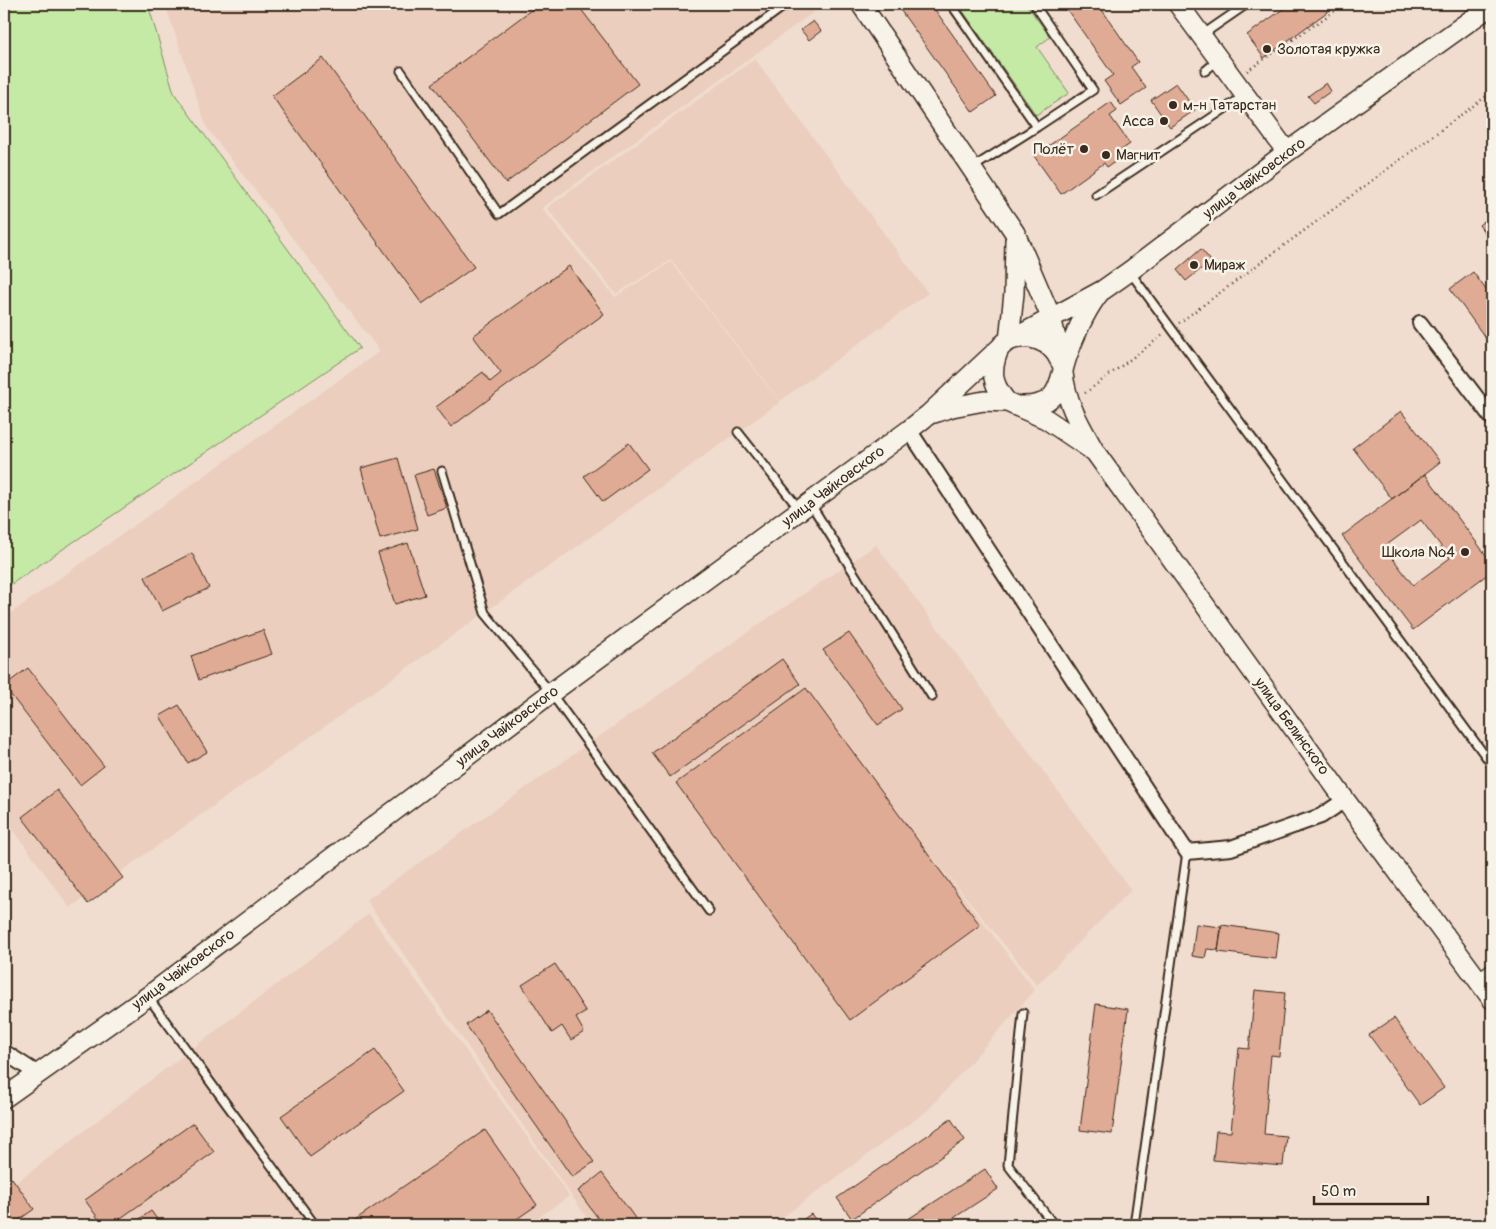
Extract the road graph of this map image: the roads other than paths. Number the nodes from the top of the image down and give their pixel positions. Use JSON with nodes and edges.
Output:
{"nodes":[{"id":1,"x":787,"y":4,"type":"edge"},
{"id":2,"x":862,"y":4,"type":"edge"},
{"id":3,"x":951,"y":4,"type":"edge"},
{"id":4,"x":1034,"y":4,"type":"edge"},
{"id":5,"x":1178,"y":4,"type":"edge"},
{"id":6,"x":1248,"y":4,"type":"edge"},
{"id":7,"x":1492,"y":5,"type":"edge"},
{"id":8,"x":1202,"y":36,"type":"junction"},
{"id":9,"x":401,"y":71,"type":"dead end"},
{"id":10,"x":1241,"y":87,"type":"junction"},
{"id":11,"x":1037,"y":127,"type":"junction"},
{"id":12,"x":1287,"y":152,"type":"junction"},
{"id":13,"x":972,"y":169,"type":"junction"},
{"id":14,"x":1096,"y":194,"type":"dead end"},
{"id":15,"x":1015,"y":233,"type":"junction"},
{"id":16,"x":1130,"y":271,"type":"junction"},
{"id":17,"x":1102,"y":290,"type":"junction"},
{"id":18,"x":1051,"y":316,"type":"junction"},
{"id":19,"x":1420,"y":323,"type":"dead end"},
{"id":20,"x":1006,"y":343,"type":"junction"},
{"id":21,"x":1063,"y":371,"type":"junction"},
{"id":22,"x":1013,"y":404,"type":"junction"},
{"id":23,"x":928,"y":415,"type":"junction"},
{"id":24,"x":1492,"y":418,"type":"edge"},
{"id":25,"x":908,"y":430,"type":"junction"},
{"id":26,"x":738,"y":432,"type":"dead end"},
{"id":27,"x":1094,"y":452,"type":"junction"},
{"id":28,"x":442,"y":471,"type":"dead end"},
{"id":29,"x":805,"y":507,"type":"junction"},
{"id":30,"x":551,"y":693,"type":"junction"},
{"id":31,"x":932,"y":697,"type":"dead end"},
{"id":32,"x":1492,"y":765,"type":"edge"},
{"id":33,"x":1345,"y":800,"type":"junction"},
{"id":34,"x":1187,"y":852,"type":"junction"},
{"id":35,"x":709,"y":911,"type":"dead end"},
{"id":36,"x":1492,"y":967,"type":"edge"},
{"id":37,"x":1477,"y":978,"type":"junction"},
{"id":38,"x":147,"y":997,"type":"junction"},
{"id":39,"x":1492,"y":999,"type":"edge"},
{"id":40,"x":1023,"y":1013,"type":"dead end"},
{"id":41,"x":4,"y":1052,"type":"edge"},
{"id":42,"x":38,"y":1074,"type":"junction"},
{"id":43,"x":4,"y":1098,"type":"edge"},
{"id":44,"x":314,"y":1225,"type":"edge"},
{"id":45,"x":1054,"y":1225,"type":"edge"},
{"id":46,"x":1134,"y":1225,"type":"edge"}],
"edges":[{"from":1,"to":9,"type":"lane"},
{"from":2,"to":13,"type":"main road"},
{"from":3,"to":11,"type":"lane"},
{"from":4,"to":11,"type":"lane"},
{"from":5,"to":8,"type":"main road"},
{"from":6,"to":8,"type":"lane"},
{"from":7,"to":12,"type":"main road","name":"улица Чайковского"},
{"from":8,"to":10,"type":"main road"},
{"from":10,"to":12,"type":"main road"},
{"from":10,"to":14,"type":"lane"},
{"from":11,"to":13,"type":"lane"},
{"from":12,"to":16,"type":"main road","name":"улица Чайковского"},
{"from":13,"to":15,"type":"main road"},
{"from":15,"to":18,"type":"main road"},
{"from":15,"to":20,"type":"main road"},
{"from":16,"to":17,"type":"main road","name":"улица Чайковского"},
{"from":16,"to":32,"type":"lane"},
{"from":17,"to":18,"type":"main road","name":"улица Чайковского"},
{"from":17,"to":21,"type":"main road"},
{"from":18,"to":20,"type":"main road","name":"улица Чайковского"},
{"from":18,"to":21,"type":"main road"},
{"from":19,"to":24,"type":"street"},
{"from":20,"to":21,"type":"main road"},
{"from":20,"to":22,"type":"main road"},
{"from":20,"to":23,"type":"main road","name":"улица Чайковского"},
{"from":21,"to":22,"type":"main road"},
{"from":21,"to":27,"type":"main road"},
{"from":22,"to":23,"type":"main road"},
{"from":22,"to":27,"type":"main road"},
{"from":23,"to":25,"type":"main road","name":"улица Чайковского"},
{"from":25,"to":29,"type":"main road","name":"улица Чайковского"},
{"from":25,"to":34,"type":"street"},
{"from":26,"to":29,"type":"lane"},
{"from":27,"to":33,"type":"main road","name":"улица Белинского"},
{"from":28,"to":30,"type":"lane"},
{"from":29,"to":30,"type":"main road","name":"улица Чайковского"},
{"from":29,"to":31,"type":"lane"},
{"from":30,"to":35,"type":"lane"},
{"from":30,"to":38,"type":"main road","name":"улица Чайковского"},
{"from":33,"to":34,"type":"street"},
{"from":33,"to":37,"type":"main road","name":"улица Белинского"},
{"from":34,"to":46,"type":"lane"},
{"from":36,"to":37,"type":"lane"},
{"from":37,"to":39,"type":"main road","name":"улица Белинского"},
{"from":38,"to":42,"type":"main road","name":"улица Чайковского"},
{"from":38,"to":44,"type":"lane"},
{"from":40,"to":45,"type":"lane"},
{"from":41,"to":42,"type":"street"},
{"from":42,"to":43,"type":"main road","name":"улица Чайковского"}]}
